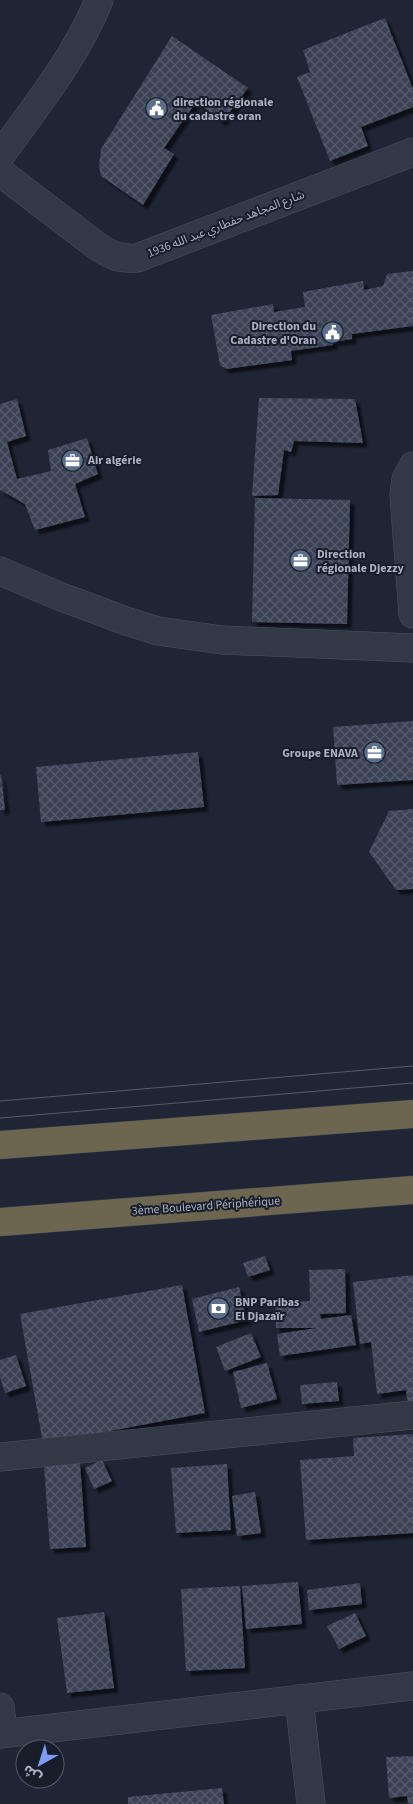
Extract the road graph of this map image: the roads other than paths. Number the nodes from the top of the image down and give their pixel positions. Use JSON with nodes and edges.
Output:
{"nodes":[{"id":1,"x":100,"y":0,"type":"edge"},
{"id":2,"x":413,"y":152,"type":"edge"},
{"id":3,"x":0,"y":156,"type":"edge"},
{"id":4,"x":0,"y":172,"type":"edge"},
{"id":5,"x":413,"y":466,"type":"edge"},
{"id":6,"x":0,"y":571,"type":"edge"},
{"id":7,"x":413,"y":614,"type":"edge"},
{"id":8,"x":413,"y":648,"type":"edge"},
{"id":9,"x":413,"y":1114,"type":"edge"},
{"id":10,"x":0,"y":1145,"type":"edge"},
{"id":11,"x":413,"y":1190,"type":"edge"},
{"id":12,"x":0,"y":1222,"type":"edge"},
{"id":13,"x":413,"y":1416,"type":"edge"},
{"id":14,"x":0,"y":1457,"type":"edge"},
{"id":15,"x":413,"y":1686,"type":"edge"},
{"id":16,"x":299,"y":1699,"type":"junction"},
{"id":17,"x":1,"y":1725,"type":"edge"},
{"id":18,"x":312,"y":1804,"type":"edge"}],
"edges":[{"from":1,"to":3,"type":"street"},
{"from":2,"to":4,"type":"street","name":"شارع المجاهد حفطاري عبد الله 1936"},
{"from":5,"to":7,"type":"street"},
{"from":6,"to":8,"type":"street"},
{"from":9,"to":10,"type":"highway"},
{"from":11,"to":12,"type":"highway","name":"3ème Boulevard Périphérique"},
{"from":13,"to":14,"type":"street"},
{"from":15,"to":16,"type":"street"},
{"from":16,"to":17,"type":"street"},
{"from":16,"to":18,"type":"street"}]}
